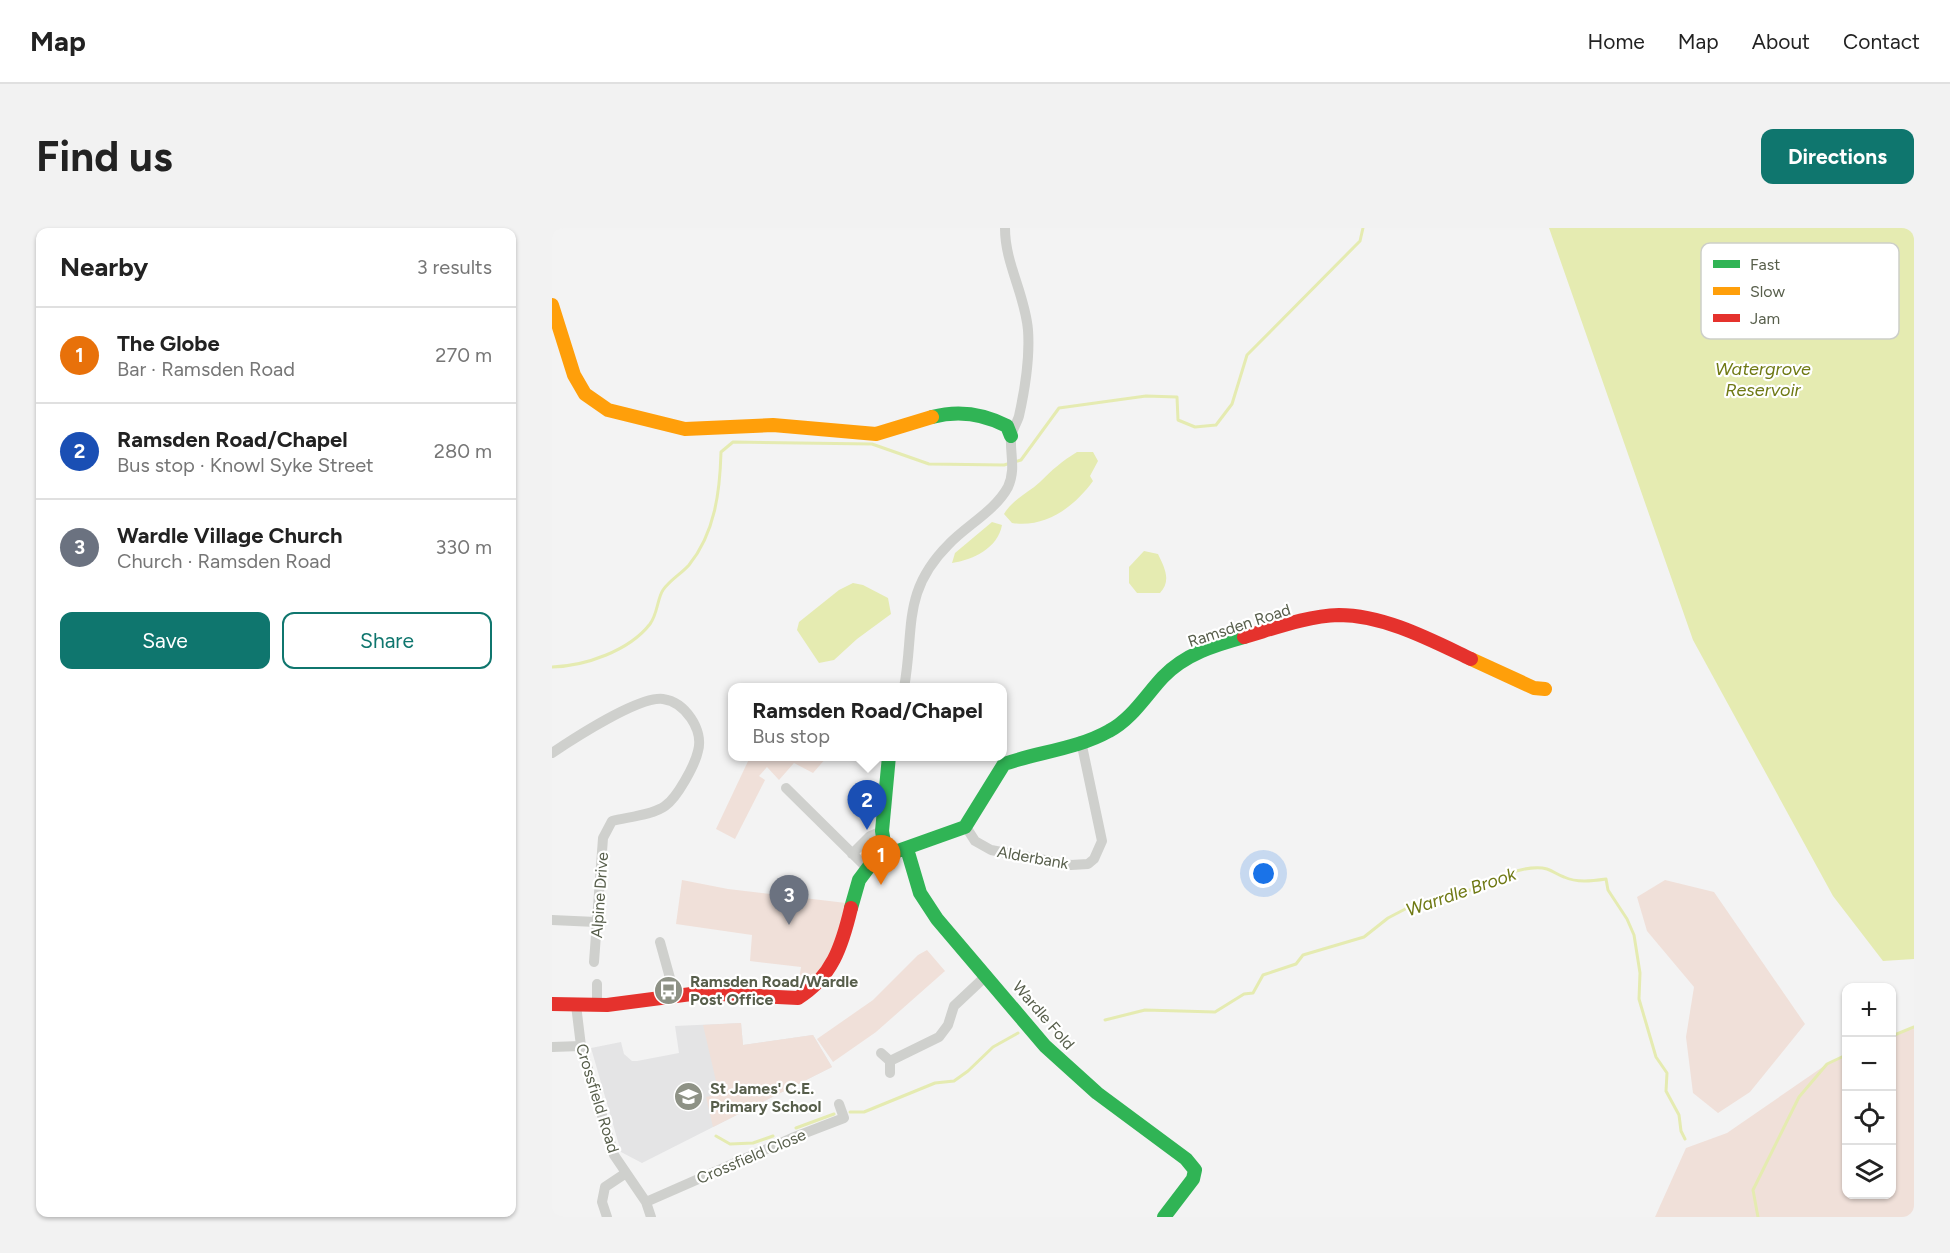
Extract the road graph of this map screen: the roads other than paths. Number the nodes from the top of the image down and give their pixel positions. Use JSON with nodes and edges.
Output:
{"nodes":[{"id":1,"x":1005,"y":228,"type":"edge"},
{"id":2,"x":552,"y":305,"type":"edge"},
{"id":3,"x":1011,"y":436,"type":"junction"},
{"id":4,"x":905,"y":683,"type":"edge"},
{"id":5,"x":1545,"y":690,"type":"dead end"},
{"id":6,"x":1081,"y":741,"type":"junction"},
{"id":7,"x":552,"y":753,"type":"edge"},
{"id":8,"x":889,"y":761,"type":"edge"},
{"id":9,"x":786,"y":788,"type":"dead end"},
{"id":10,"x":966,"y":827,"type":"junction"},
{"id":11,"x":882,"y":831,"type":"junction"},
{"id":12,"x":907,"y":849,"type":"junction"},
{"id":13,"x":852,"y":854,"type":"junction"},
{"id":14,"x":886,"y":854,"type":"junction"},
{"id":15,"x":867,"y":868,"type":"junction"},
{"id":16,"x":552,"y":920,"type":"edge"},
{"id":17,"x":596,"y":922,"type":"junction"},
{"id":18,"x":660,"y":942,"type":"dead end"},
{"id":19,"x":594,"y":962,"type":"dead end"},
{"id":20,"x":987,"y":975,"type":"junction"},
{"id":21,"x":597,"y":984,"type":"dead end"},
{"id":22,"x":675,"y":996,"type":"junction"},
{"id":23,"x":552,"y":1004,"type":"edge"},
{"id":24,"x":576,"y":1005,"type":"junction"},
{"id":25,"x":597,"y":1005,"type":"junction"},
{"id":26,"x":581,"y":1046,"type":"junction"},
{"id":27,"x":552,"y":1047,"type":"edge"},
{"id":28,"x":881,"y":1053,"type":"dead end"},
{"id":29,"x":890,"y":1061,"type":"junction"},
{"id":30,"x":890,"y":1073,"type":"dead end"},
{"id":31,"x":839,"y":1104,"type":"dead end"},
{"id":32,"x":626,"y":1173,"type":"junction"},
{"id":33,"x":646,"y":1202,"type":"junction"},
{"id":34,"x":607,"y":1217,"type":"edge"},
{"id":35,"x":651,"y":1217,"type":"edge"},
{"id":36,"x":1164,"y":1217,"type":"edge"}],
"edges":[{"from":1,"to":3,"type":"street"},
{"from":2,"to":3,"type":"street"},
{"from":3,"to":4,"type":"street"},
{"from":5,"to":6,"type":"street","name":"Ramsden Road"},
{"from":6,"to":10,"type":"street","name":"Ramsden Road"},
{"from":6,"to":10,"type":"street","name":"Alderbank"},
{"from":7,"to":17,"type":"street","name":"Alpine Drive"},
{"from":8,"to":11,"type":"street"},
{"from":9,"to":13,"type":"street"},
{"from":10,"to":12,"type":"street"},
{"from":11,"to":13,"type":"street"},
{"from":11,"to":14,"type":"street"},
{"from":12,"to":14,"type":"street"},
{"from":12,"to":20,"type":"street","name":"Wardle Fold"},
{"from":13,"to":15,"type":"street"},
{"from":14,"to":15,"type":"street"},
{"from":15,"to":22,"type":"street"},
{"from":16,"to":17,"type":"street"},
{"from":17,"to":19,"type":"street","name":"Alpine Drive"},
{"from":18,"to":22,"type":"street"},
{"from":20,"to":29,"type":"street"},
{"from":20,"to":36,"type":"street","name":"Wardle Fold"},
{"from":21,"to":25,"type":"street"},
{"from":22,"to":25,"type":"street"},
{"from":23,"to":24,"type":"street"},
{"from":24,"to":25,"type":"street"},
{"from":24,"to":26,"type":"street","name":"Crossfield Road"},
{"from":26,"to":27,"type":"street"},
{"from":26,"to":32,"type":"street","name":"Crossfield Road"},
{"from":28,"to":29,"type":"street"},
{"from":29,"to":30,"type":"street"},
{"from":31,"to":33,"type":"street","name":"Crossfield Close"},
{"from":32,"to":33,"type":"street","name":"Crossfield Road"},
{"from":32,"to":34,"type":"street"},
{"from":33,"to":35,"type":"street","name":"Crossfield Road"}]}
